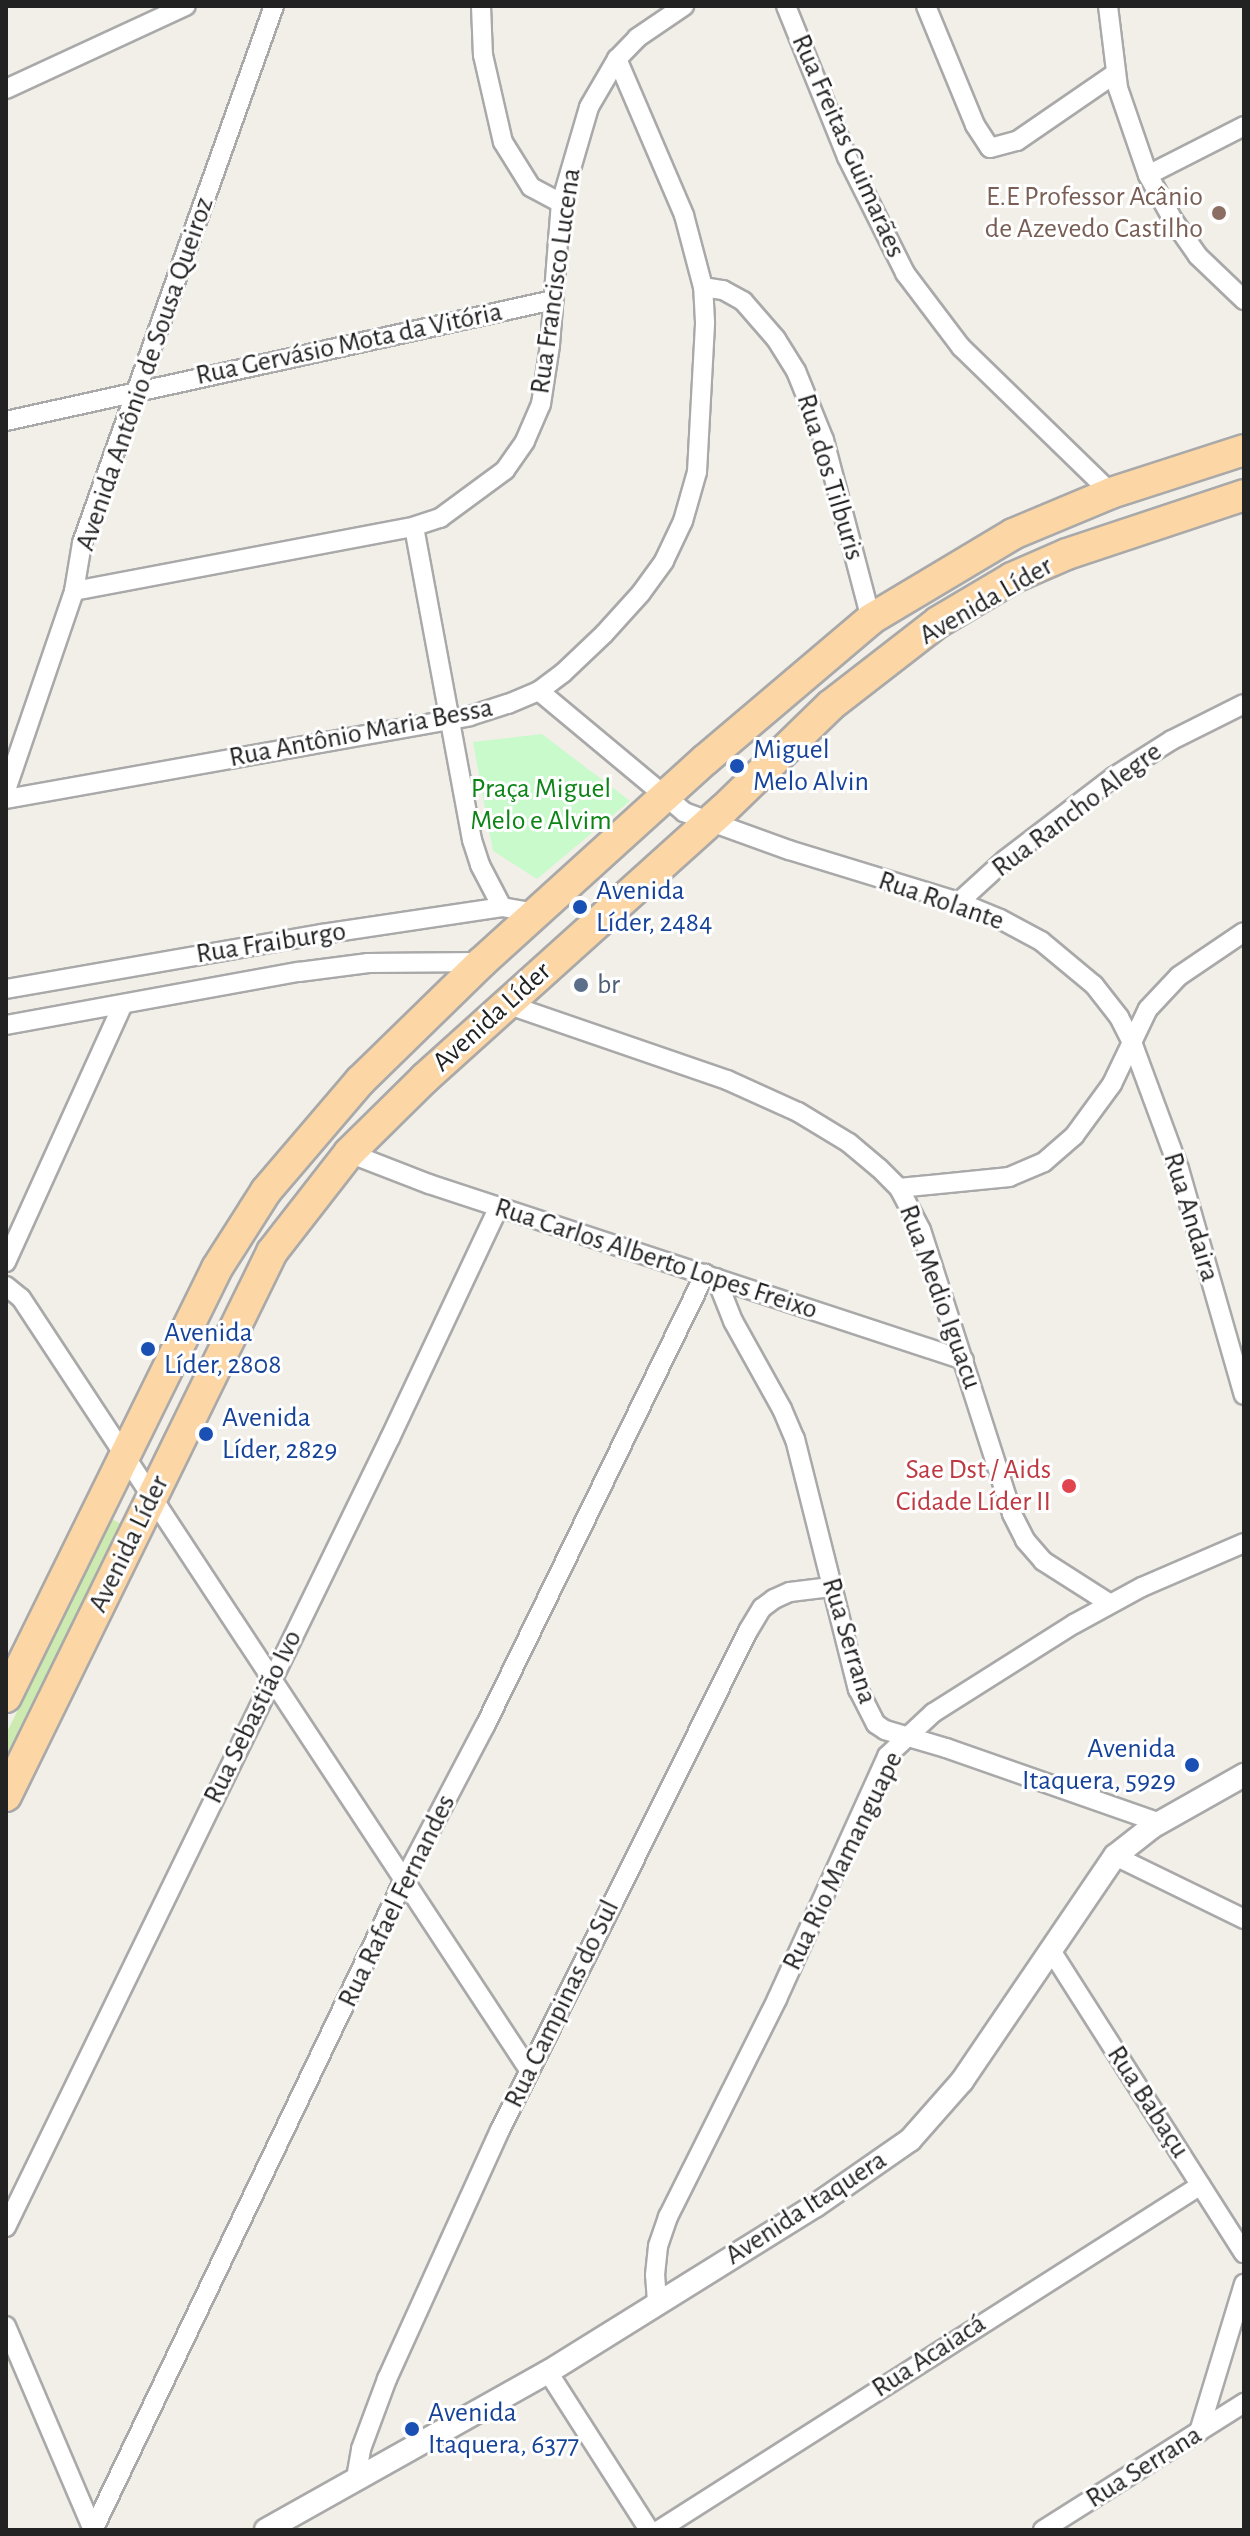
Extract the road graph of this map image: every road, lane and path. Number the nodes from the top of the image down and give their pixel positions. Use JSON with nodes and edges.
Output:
{"nodes":[{"id":1,"x":186,"y":6,"type":"edge"},
{"id":2,"x":274,"y":6,"type":"edge"},
{"id":3,"x":481,"y":6,"type":"edge"},
{"id":4,"x":684,"y":6,"type":"edge"},
{"id":5,"x":786,"y":6,"type":"edge"},
{"id":6,"x":926,"y":6,"type":"edge"},
{"id":7,"x":1108,"y":6,"type":"edge"},
{"id":8,"x":617,"y":59,"type":"junction"},
{"id":9,"x":1116,"y":73,"type":"junction"},
{"id":10,"x":6,"y":89,"type":"edge"},
{"id":11,"x":1244,"y":126,"type":"edge"},
{"id":12,"x":1148,"y":175,"type":"junction"},
{"id":13,"x":561,"y":203,"type":"junction"},
{"id":14,"x":703,"y":287,"type":"junction"},
{"id":15,"x":553,"y":300,"type":"junction"},
{"id":16,"x":1244,"y":300,"type":"edge"},
{"id":17,"x":136,"y":393,"type":"junction"},
{"id":18,"x":6,"y":421,"type":"edge"},
{"id":19,"x":1244,"y":450,"type":"edge"},
{"id":20,"x":1244,"y":482,"type":"edge"},
{"id":21,"x":1111,"y":493,"type":"junction"},
{"id":22,"x":1244,"y":495,"type":"edge"},
{"id":23,"x":1191,"y":512,"type":"junction"},
{"id":24,"x":414,"y":527,"type":"junction"},
{"id":25,"x":74,"y":591,"type":"junction"},
{"id":26,"x":871,"y":619,"type":"junction"},
{"id":27,"x":539,"y":691,"type":"junction"},
{"id":28,"x":1244,"y":704,"type":"edge"},
{"id":29,"x":447,"y":720,"type":"junction"},
{"id":30,"x":6,"y":790,"type":"edge"},
{"id":31,"x":6,"y":799,"type":"edge"},
{"id":32,"x":665,"y":799,"type":"junction"},
{"id":33,"x":708,"y":823,"type":"junction"},
{"id":34,"x":959,"y":902,"type":"junction"},
{"id":35,"x":502,"y":907,"type":"junction"},
{"id":36,"x":536,"y":913,"type":"junction"},
{"id":37,"x":1244,"y":932,"type":"edge"},
{"id":38,"x":482,"y":962,"type":"junction"},
{"id":39,"x":6,"y":989,"type":"edge"},
{"id":40,"x":123,"y":1004,"type":"junction"},
{"id":41,"x":506,"y":1004,"type":"junction"},
{"id":42,"x":6,"y":1025,"type":"edge"},
{"id":43,"x":1132,"y":1042,"type":"junction"},
{"id":44,"x":349,"y":1153,"type":"junction"},
{"id":45,"x":899,"y":1188,"type":"junction"},
{"id":46,"x":499,"y":1206,"type":"junction"},
{"id":47,"x":6,"y":1262,"type":"edge"},
{"id":48,"x":710,"y":1276,"type":"junction"},
{"id":49,"x":6,"y":1286,"type":"edge"},
{"id":50,"x":964,"y":1360,"type":"junction"},
{"id":51,"x":1244,"y":1395,"type":"edge"},
{"id":52,"x":125,"y":1456,"type":"junction"},
{"id":53,"x":152,"y":1499,"type":"junction"},
{"id":54,"x":1244,"y":1543,"type":"edge"},
{"id":55,"x":831,"y":1587,"type":"junction"},
{"id":56,"x":1109,"y":1603,"type":"junction"},
{"id":57,"x":272,"y":1680,"type":"junction"},
{"id":58,"x":6,"y":1697,"type":"edge"},
{"id":59,"x":904,"y":1737,"type":"junction"},
{"id":60,"x":1244,"y":1775,"type":"edge"},
{"id":61,"x":6,"y":1796,"type":"edge"},
{"id":62,"x":1160,"y":1823,"type":"junction"},
{"id":63,"x":1115,"y":1856,"type":"junction"},
{"id":64,"x":404,"y":1880,"type":"junction"},
{"id":65,"x":1244,"y":1919,"type":"edge"},
{"id":66,"x":1052,"y":1952,"type":"junction"},
{"id":67,"x":529,"y":2070,"type":"junction"},
{"id":68,"x":1201,"y":2185,"type":"junction"},
{"id":69,"x":6,"y":2227,"type":"edge"},
{"id":70,"x":1244,"y":2253,"type":"edge"},
{"id":71,"x":1244,"y":2284,"type":"edge"},
{"id":72,"x":657,"y":2302,"type":"junction"},
{"id":73,"x":6,"y":2326,"type":"edge"},
{"id":74,"x":548,"y":2372,"type":"junction"},
{"id":75,"x":1244,"y":2403,"type":"edge"},
{"id":76,"x":1199,"y":2432,"type":"junction"},
{"id":77,"x":356,"y":2478,"type":"junction"},
{"id":78,"x":93,"y":2530,"type":"edge"},
{"id":79,"x":266,"y":2530,"type":"edge"},
{"id":80,"x":649,"y":2530,"type":"edge"},
{"id":81,"x":659,"y":2530,"type":"edge"},
{"id":82,"x":1043,"y":2530,"type":"edge"}],
"edges":[{"from":1,"to":10,"type":"street"},
{"from":2,"to":17,"type":"street","name":"Avenida Antônio de Sousa Queiroz"},
{"from":3,"to":13,"type":"street"},
{"from":4,"to":8,"type":"street","name":"Rua Francisco Lucena"},
{"from":5,"to":21,"type":"street","name":"Rua Freitas Guimarães"},
{"from":6,"to":9,"type":"street"},
{"from":7,"to":9,"type":"street"},
{"from":8,"to":13,"type":"street","name":"Rua Francisco Lucena"},
{"from":8,"to":14,"type":"street","name":"Rua Antônio Maria Bessa"},
{"from":9,"to":12,"type":"street"},
{"from":11,"to":12,"type":"street"},
{"from":12,"to":16,"type":"street"},
{"from":13,"to":15,"type":"street","name":"Rua Francisco Lucena"},
{"from":14,"to":26,"type":"street","name":"Rua dos Tilburis"},
{"from":14,"to":27,"type":"street","name":"Rua Antônio Maria Bessa"},
{"from":15,"to":17,"type":"street","name":"Rua Gervásio Mota da Vitória"},
{"from":15,"to":24,"type":"street","name":"Rua Francisco Lucena"},
{"from":17,"to":18,"type":"street","name":"Rua Gervásio Mota da Vitória"},
{"from":17,"to":25,"type":"street","name":"Avenida Antônio de Sousa Queiroz"},
{"from":19,"to":21,"type":"main road","name":"Avenida Líder"},
{"from":20,"to":23,"type":"main road"},
{"from":21,"to":26,"type":"main road","name":"Avenida Líder"},
{"from":22,"to":23,"type":"main road","name":"Avenida Líder"},
{"from":23,"to":33,"type":"main road","name":"Avenida Líder"},
{"from":24,"to":25,"type":"street","name":"Rua Francisco Lucena"},
{"from":24,"to":29,"type":"street"},
{"from":25,"to":30,"type":"street","name":"Avenida Antônio de Sousa Queiroz"},
{"from":26,"to":32,"type":"main road","name":"Avenida Líder"},
{"from":27,"to":29,"type":"street","name":"Rua Antônio Maria Bessa"},
{"from":27,"to":32,"type":"street","name":"Rua Rolante"},
{"from":28,"to":34,"type":"street","name":"Rua Rancho Alegre"},
{"from":29,"to":31,"type":"street","name":"Rua Antônio Maria Bessa"},
{"from":29,"to":35,"type":"street"},
{"from":32,"to":33,"type":"street","name":"Rua Rolante"},
{"from":32,"to":36,"type":"main road","name":"Avenida Líder"},
{"from":33,"to":34,"type":"street","name":"Rua Rolante"},
{"from":33,"to":41,"type":"main road","name":"Avenida Líder"},
{"from":34,"to":43,"type":"street","name":"Rua Rolante"},
{"from":35,"to":36,"type":"street","name":"Rua Fraiburgo"},
{"from":35,"to":39,"type":"street","name":"Rua Fraiburgo"},
{"from":36,"to":38,"type":"main road","name":"Avenida Líder"},
{"from":37,"to":43,"type":"street"},
{"from":38,"to":40,"type":"street","name":"Rua Fraiburgo"},
{"from":38,"to":52,"type":"main road","name":"Avenida Líder"},
{"from":40,"to":42,"type":"street","name":"Rua Fraiburgo"},
{"from":40,"to":47,"type":"street"},
{"from":41,"to":44,"type":"main road","name":"Avenida Líder"},
{"from":41,"to":45,"type":"street","name":"Rua Medio Iguacu"},
{"from":43,"to":45,"type":"street"},
{"from":43,"to":51,"type":"street","name":"Rua Andaira"},
{"from":44,"to":46,"type":"street","name":"Rua Carlos Alberto Lopes Freixo"},
{"from":44,"to":53,"type":"main road","name":"Avenida Líder"},
{"from":45,"to":50,"type":"street","name":"Rua Medio Iguacu"},
{"from":46,"to":48,"type":"street","name":"Rua Carlos Alberto Lopes Freixo"},
{"from":46,"to":57,"type":"street","name":"Rua Sebastião Ivo"},
{"from":48,"to":50,"type":"street","name":"Rua Carlos Alberto Lopes Freixo"},
{"from":48,"to":55,"type":"street","name":"Rua Serrana"},
{"from":48,"to":64,"type":"street","name":"Rua Rafael Fernandes"},
{"from":49,"to":52,"type":"street"},
{"from":50,"to":56,"type":"street","name":"Rua Medio Iguacu"},
{"from":52,"to":53,"type":"street"},
{"from":52,"to":58,"type":"main road","name":"Avenida Líder"},
{"from":53,"to":57,"type":"street"},
{"from":53,"to":61,"type":"main road","name":"Avenida Líder"},
{"from":54,"to":56,"type":"street","name":"Rua Rio Mamanguape"},
{"from":55,"to":59,"type":"street","name":"Rua Serrana"},
{"from":55,"to":67,"type":"street","name":"Rua Campinas do Sul"},
{"from":56,"to":59,"type":"street","name":"Rua Rio Mamanguape"},
{"from":57,"to":64,"type":"street"},
{"from":57,"to":69,"type":"street","name":"Rua Sebastião Ivo"},
{"from":59,"to":62,"type":"street","name":"Rua Serrana"},
{"from":59,"to":72,"type":"street","name":"Rua Rio Mamanguape"},
{"from":60,"to":62,"type":"street","name":"Avenida Itaquera"},
{"from":62,"to":63,"type":"street","name":"Avenida Itaquera"},
{"from":63,"to":65,"type":"street"},
{"from":63,"to":66,"type":"street","name":"Avenida Itaquera"},
{"from":64,"to":67,"type":"street"},
{"from":64,"to":78,"type":"street","name":"Rua Rafael Fernandes"},
{"from":66,"to":68,"type":"street","name":"Rua Babaçu"},
{"from":66,"to":72,"type":"street","name":"Avenida Itaquera"},
{"from":67,"to":77,"type":"street","name":"Rua Campinas do Sul"},
{"from":68,"to":70,"type":"street","name":"Rua Babaçu"},
{"from":68,"to":81,"type":"street","name":"Rua Acaiacá"},
{"from":71,"to":76,"type":"street"},
{"from":72,"to":74,"type":"street","name":"Avenida Itaquera"},
{"from":73,"to":78,"type":"street"},
{"from":74,"to":77,"type":"street","name":"Avenida Itaquera"},
{"from":74,"to":80,"type":"street"},
{"from":75,"to":76,"type":"street","name":"Rua Serrana"},
{"from":76,"to":82,"type":"street","name":"Rua Serrana"},
{"from":77,"to":79,"type":"street","name":"Avenida Itaquera"}]}
